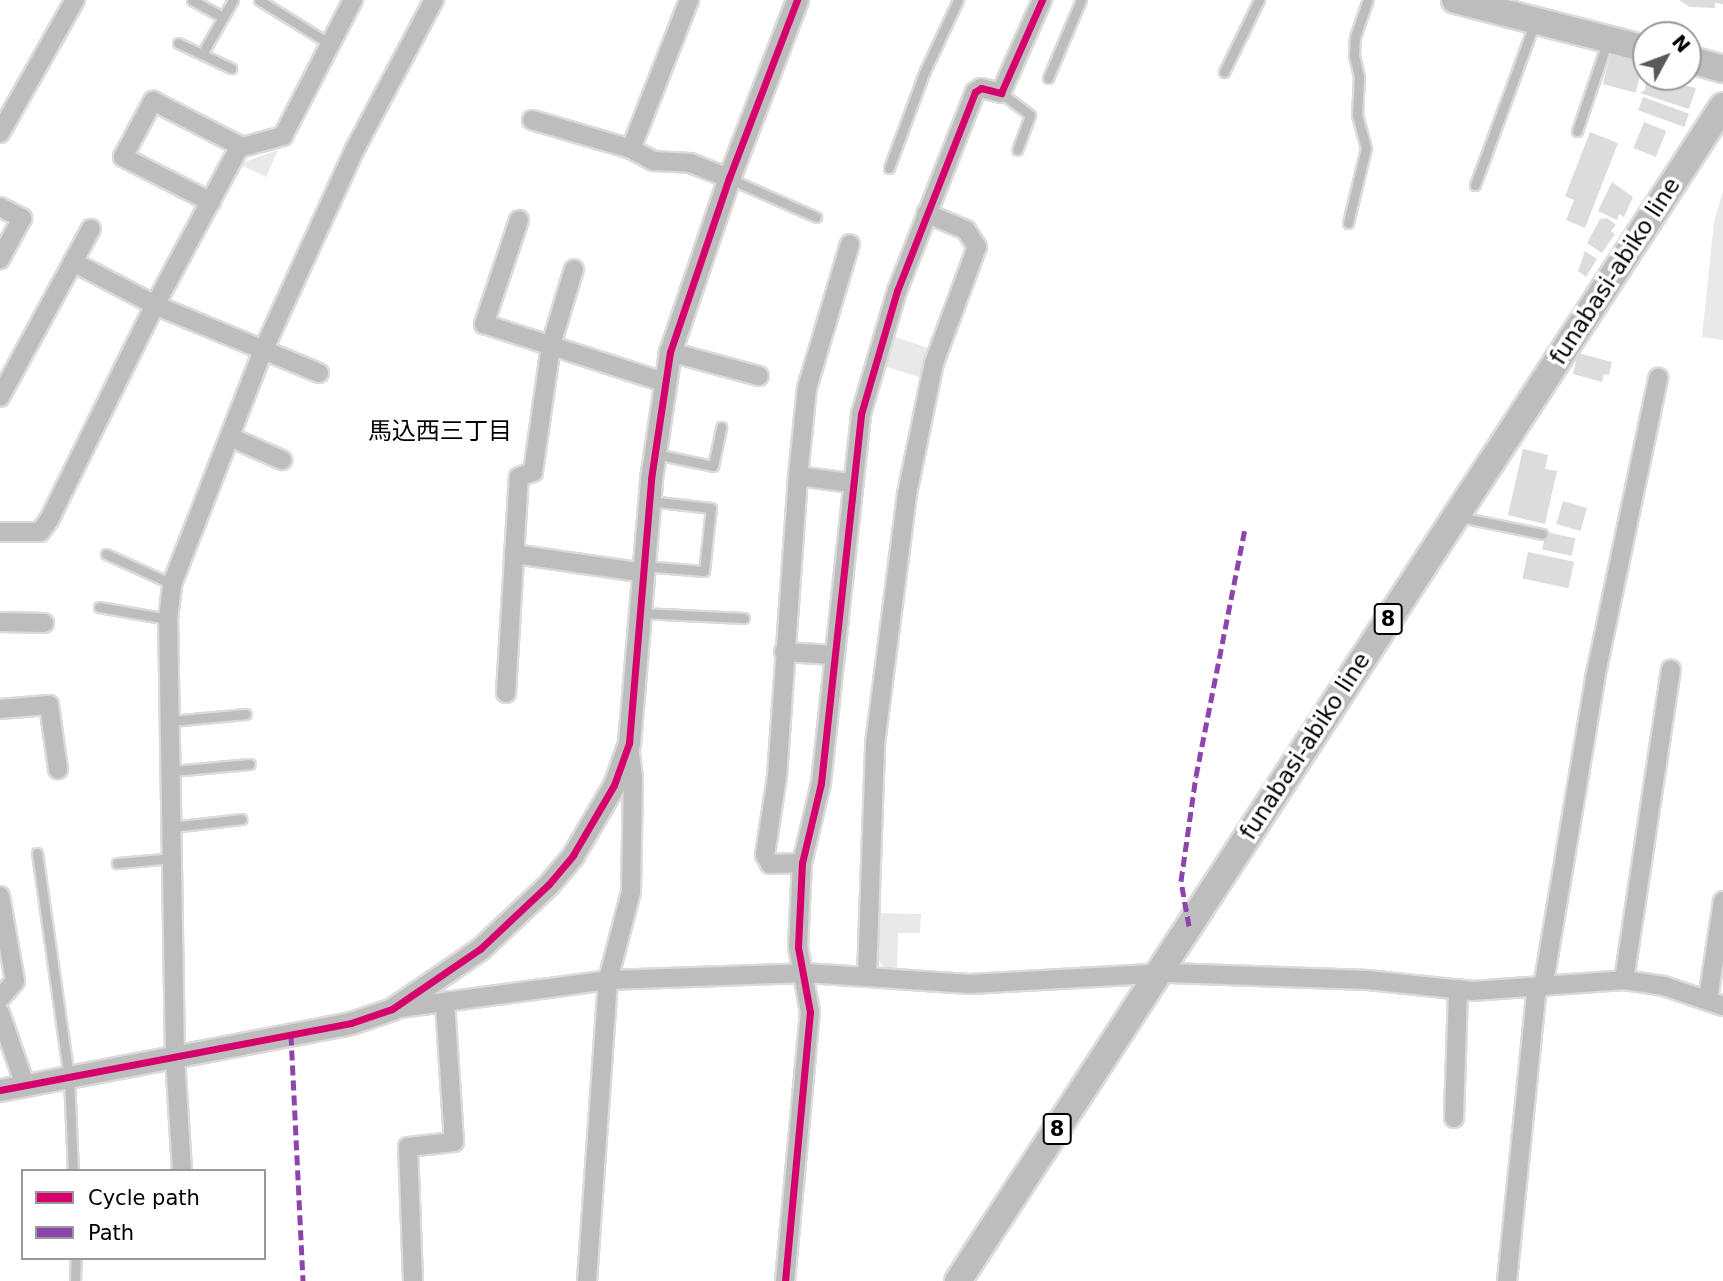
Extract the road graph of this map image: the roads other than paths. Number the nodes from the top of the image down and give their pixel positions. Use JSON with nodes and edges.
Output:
{"nodes":[{"id":1,"x":75,"y":0,"type":"edge"},
{"id":2,"x":191,"y":0,"type":"edge"},
{"id":3,"x":233,"y":0,"type":"edge"},
{"id":4,"x":259,"y":0,"type":"edge"},
{"id":5,"x":353,"y":0,"type":"edge"},
{"id":6,"x":434,"y":0,"type":"edge"},
{"id":7,"x":688,"y":0,"type":"edge"},
{"id":8,"x":797,"y":0,"type":"edge"},
{"id":9,"x":958,"y":0,"type":"edge"},
{"id":10,"x":1042,"y":0,"type":"edge"},
{"id":11,"x":1081,"y":0,"type":"edge"},
{"id":12,"x":1259,"y":0,"type":"edge"},
{"id":13,"x":1368,"y":0,"type":"edge"},
{"id":14,"x":1455,"y":0,"type":"edge"},
{"id":15,"x":223,"y":17,"type":"junction"},
{"id":16,"x":1535,"y":21,"type":"junction"},
{"id":17,"x":1608,"y":40,"type":"junction"},
{"id":18,"x":178,"y":43,"type":"dead end"},
{"id":19,"x":330,"y":44,"type":"junction"},
{"id":20,"x":1632,"y":46,"type":"edge"},
{"id":21,"x":202,"y":54,"type":"junction"},
{"id":22,"x":1702,"y":63,"type":"edge"},
{"id":23,"x":231,"y":68,"type":"dead end"},
{"id":24,"x":1723,"y":69,"type":"edge"},
{"id":25,"x":1224,"y":72,"type":"dead end"},
{"id":26,"x":1048,"y":78,"type":"dead end"},
{"id":27,"x":1000,"y":93,"type":"junction"},
{"id":28,"x":1723,"y":106,"type":"edge"},
{"id":29,"x":532,"y":120,"type":"dead end"},
{"id":30,"x":1577,"y":131,"type":"dead end"},
{"id":31,"x":0,"y":133,"type":"edge"},
{"id":32,"x":242,"y":147,"type":"junction"},
{"id":33,"x":631,"y":149,"type":"junction"},
{"id":34,"x":1017,"y":150,"type":"dead end"},
{"id":35,"x":888,"y":168,"type":"dead end"},
{"id":36,"x":729,"y":178,"type":"junction"},
{"id":37,"x":1475,"y":185,"type":"dead end"},
{"id":38,"x":211,"y":202,"type":"junction"},
{"id":39,"x":0,"y":207,"type":"edge"},
{"id":40,"x":926,"y":213,"type":"junction"},
{"id":41,"x":816,"y":217,"type":"dead end"},
{"id":42,"x":519,"y":220,"type":"dead end"},
{"id":43,"x":1348,"y":223,"type":"dead end"},
{"id":44,"x":90,"y":229,"type":"dead end"},
{"id":45,"x":850,"y":244,"type":"dead end"},
{"id":46,"x":0,"y":259,"type":"edge"},
{"id":47,"x":73,"y":262,"type":"junction"},
{"id":48,"x":574,"y":269,"type":"dead end"},
{"id":49,"x":155,"y":305,"type":"junction"},
{"id":50,"x":551,"y":345,"type":"junction"},
{"id":51,"x":670,"y":352,"type":"junction"},
{"id":52,"x":262,"y":353,"type":"junction"},
{"id":53,"x":319,"y":373,"type":"dead end"},
{"id":54,"x":759,"y":376,"type":"dead end"},
{"id":55,"x":1658,"y":378,"type":"dead end"},
{"id":56,"x":664,"y":382,"type":"junction"},
{"id":57,"x":0,"y":397,"type":"edge"},
{"id":58,"x":721,"y":427,"type":"dead end"},
{"id":59,"x":230,"y":437,"type":"junction"},
{"id":60,"x":654,"y":454,"type":"junction"},
{"id":61,"x":282,"y":460,"type":"dead end"},
{"id":62,"x":798,"y":476,"type":"junction"},
{"id":63,"x":851,"y":483,"type":"junction"},
{"id":64,"x":649,"y":501,"type":"junction"},
{"id":65,"x":1455,"y":516,"type":"junction"},
{"id":66,"x":0,"y":532,"type":"edge"},
{"id":67,"x":1542,"y":534,"type":"dead end"},
{"id":68,"x":106,"y":554,"type":"dead end"},
{"id":69,"x":514,"y":554,"type":"junction"},
{"id":70,"x":644,"y":569,"type":"junction"},
{"id":71,"x":172,"y":584,"type":"junction"},
{"id":72,"x":99,"y":607,"type":"dead end"},
{"id":73,"x":641,"y":613,"type":"junction"},
{"id":74,"x":744,"y":618,"type":"dead end"},
{"id":75,"x":168,"y":619,"type":"junction"},
{"id":76,"x":0,"y":622,"type":"edge"},
{"id":77,"x":44,"y":623,"type":"dead end"},
{"id":78,"x":785,"y":652,"type":"junction"},
{"id":79,"x":833,"y":655,"type":"junction"},
{"id":80,"x":1671,"y":670,"type":"dead end"},
{"id":81,"x":506,"y":693,"type":"dead end"},
{"id":82,"x":0,"y":709,"type":"edge"},
{"id":83,"x":246,"y":714,"type":"dead end"},
{"id":84,"x":171,"y":721,"type":"junction"},
{"id":85,"x":629,"y":743,"type":"junction"},
{"id":86,"x":250,"y":764,"type":"dead end"},
{"id":87,"x":58,"y":769,"type":"dead end"},
{"id":88,"x":172,"y":771,"type":"junction"},
{"id":89,"x":242,"y":819,"type":"dead end"},
{"id":90,"x":172,"y":827,"type":"junction"},
{"id":91,"x":37,"y":853,"type":"dead end"},
{"id":92,"x":173,"y":858,"type":"junction"},
{"id":93,"x":117,"y":863,"type":"dead end"},
{"id":94,"x":802,"y":863,"type":"junction"},
{"id":95,"x":0,"y":896,"type":"edge"},
{"id":96,"x":1723,"y":901,"type":"edge"},
{"id":97,"x":806,"y":973,"type":"junction"},
{"id":98,"x":1155,"y":976,"type":"junction"},
{"id":99,"x":867,"y":977,"type":"junction"},
{"id":100,"x":608,"y":980,"type":"junction"},
{"id":101,"x":1624,"y":980,"type":"junction"},
{"id":102,"x":1540,"y":987,"type":"junction"},
{"id":103,"x":1458,"y":989,"type":"junction"},
{"id":104,"x":0,"y":998,"type":"edge"},
{"id":105,"x":1715,"y":1002,"type":"edge"},
{"id":106,"x":445,"y":1003,"type":"junction"},
{"id":107,"x":392,"y":1009,"type":"junction"},
{"id":108,"x":0,"y":1013,"type":"edge"},
{"id":109,"x":175,"y":1057,"type":"junction"},
{"id":110,"x":69,"y":1077,"type":"junction"},
{"id":111,"x":25,"y":1085,"type":"junction"},
{"id":112,"x":0,"y":1090,"type":"edge"},
{"id":113,"x":1454,"y":1118,"type":"dead end"},
{"id":114,"x":73,"y":1169,"type":"edge"},
{"id":115,"x":183,"y":1169,"type":"edge"},
{"id":116,"x":76,"y":1260,"type":"edge"},
{"id":117,"x":75,"y":1281,"type":"edge"},
{"id":118,"x":413,"y":1281,"type":"edge"},
{"id":119,"x":587,"y":1281,"type":"edge"},
{"id":120,"x":785,"y":1281,"type":"edge"},
{"id":121,"x":958,"y":1281,"type":"edge"},
{"id":122,"x":1507,"y":1281,"type":"edge"}],
"edges":[{"from":1,"to":31,"type":"street"},
{"from":2,"to":15,"type":"lane"},
{"from":3,"to":15,"type":"lane"},
{"from":4,"to":19,"type":"lane"},
{"from":5,"to":19,"type":"street"},
{"from":6,"to":52,"type":"street"},
{"from":7,"to":33,"type":"street"},
{"from":8,"to":36,"type":"street"},
{"from":9,"to":35,"type":"lane"},
{"from":10,"to":27,"type":"street"},
{"from":11,"to":26,"type":"lane"},
{"from":12,"to":25,"type":"lane"},
{"from":13,"to":43,"type":"lane"},
{"from":14,"to":16,"type":"main road"},
{"from":15,"to":21,"type":"lane"},
{"from":16,"to":17,"type":"main road"},
{"from":16,"to":37,"type":"lane"},
{"from":17,"to":20,"type":"main road"},
{"from":17,"to":30,"type":"lane"},
{"from":18,"to":21,"type":"lane"},
{"from":19,"to":32,"type":"street"},
{"from":21,"to":23,"type":"lane"},
{"from":22,"to":24,"type":"main road"},
{"from":27,"to":34,"type":"lane"},
{"from":27,"to":40,"type":"street"},
{"from":28,"to":65,"type":"main road","name":"funabasi-abiko line","number":"8"},
{"from":29,"to":33,"type":"street"},
{"from":32,"to":38,"type":"street"},
{"from":32,"to":38,"type":"street"},
{"from":33,"to":36,"type":"street"},
{"from":36,"to":41,"type":"lane"},
{"from":36,"to":51,"type":"street"},
{"from":38,"to":49,"type":"street"},
{"from":39,"to":46,"type":"street"},
{"from":40,"to":63,"type":"street"},
{"from":40,"to":99,"type":"street"},
{"from":42,"to":50,"type":"street"},
{"from":44,"to":47,"type":"street"},
{"from":45,"to":62,"type":"street"},
{"from":47,"to":49,"type":"street"},
{"from":47,"to":57,"type":"street"},
{"from":48,"to":50,"type":"street"},
{"from":49,"to":52,"type":"street"},
{"from":49,"to":66,"type":"street"},
{"from":50,"to":56,"type":"street"},
{"from":50,"to":69,"type":"street"},
{"from":51,"to":54,"type":"street"},
{"from":51,"to":56,"type":"street"},
{"from":52,"to":53,"type":"street"},
{"from":52,"to":59,"type":"street"},
{"from":55,"to":102,"type":"street"},
{"from":56,"to":60,"type":"street"},
{"from":58,"to":60,"type":"lane"},
{"from":59,"to":61,"type":"street"},
{"from":59,"to":71,"type":"street"},
{"from":60,"to":64,"type":"street"},
{"from":62,"to":63,"type":"street"},
{"from":62,"to":78,"type":"street"},
{"from":63,"to":79,"type":"street"},
{"from":64,"to":70,"type":"street"},
{"from":64,"to":70,"type":"lane"},
{"from":65,"to":67,"type":"lane"},
{"from":65,"to":98,"type":"main road","name":"funabasi-abiko line","number":"8"},
{"from":68,"to":71,"type":"lane"},
{"from":69,"to":70,"type":"street"},
{"from":69,"to":81,"type":"street"},
{"from":70,"to":73,"type":"street"},
{"from":71,"to":75,"type":"street"},
{"from":72,"to":75,"type":"lane"},
{"from":73,"to":74,"type":"lane"},
{"from":73,"to":85,"type":"street"},
{"from":75,"to":84,"type":"street"},
{"from":76,"to":77,"type":"street"},
{"from":78,"to":79,"type":"street"},
{"from":78,"to":94,"type":"street"},
{"from":79,"to":94,"type":"street"},
{"from":80,"to":101,"type":"street"},
{"from":82,"to":87,"type":"street"},
{"from":83,"to":84,"type":"lane"},
{"from":84,"to":88,"type":"street"},
{"from":85,"to":100,"type":"street"},
{"from":85,"to":107,"type":"street"},
{"from":86,"to":88,"type":"lane"},
{"from":88,"to":90,"type":"street"},
{"from":89,"to":90,"type":"lane"},
{"from":90,"to":92,"type":"street"},
{"from":91,"to":110,"type":"lane"},
{"from":92,"to":93,"type":"lane"},
{"from":92,"to":109,"type":"street"},
{"from":94,"to":97,"type":"street"},
{"from":95,"to":104,"type":"street"},
{"from":96,"to":105,"type":"street"},
{"from":97,"to":99,"type":"street"},
{"from":97,"to":100,"type":"street"},
{"from":97,"to":120,"type":"street"},
{"from":98,"to":99,"type":"street"},
{"from":98,"to":103,"type":"street"},
{"from":98,"to":121,"type":"main road","name":"funabasi-abiko line","number":"8"},
{"from":100,"to":106,"type":"street"},
{"from":100,"to":119,"type":"street"},
{"from":101,"to":102,"type":"street"},
{"from":101,"to":105,"type":"street"},
{"from":102,"to":103,"type":"street"},
{"from":102,"to":122,"type":"street"},
{"from":103,"to":113,"type":"street"},
{"from":106,"to":107,"type":"street"},
{"from":106,"to":118,"type":"street"},
{"from":107,"to":109,"type":"street"},
{"from":108,"to":111,"type":"street"},
{"from":109,"to":110,"type":"street"},
{"from":109,"to":115,"type":"street"},
{"from":110,"to":111,"type":"street"},
{"from":110,"to":114,"type":"lane"},
{"from":111,"to":112,"type":"street"},
{"from":116,"to":117,"type":"lane"}]}
